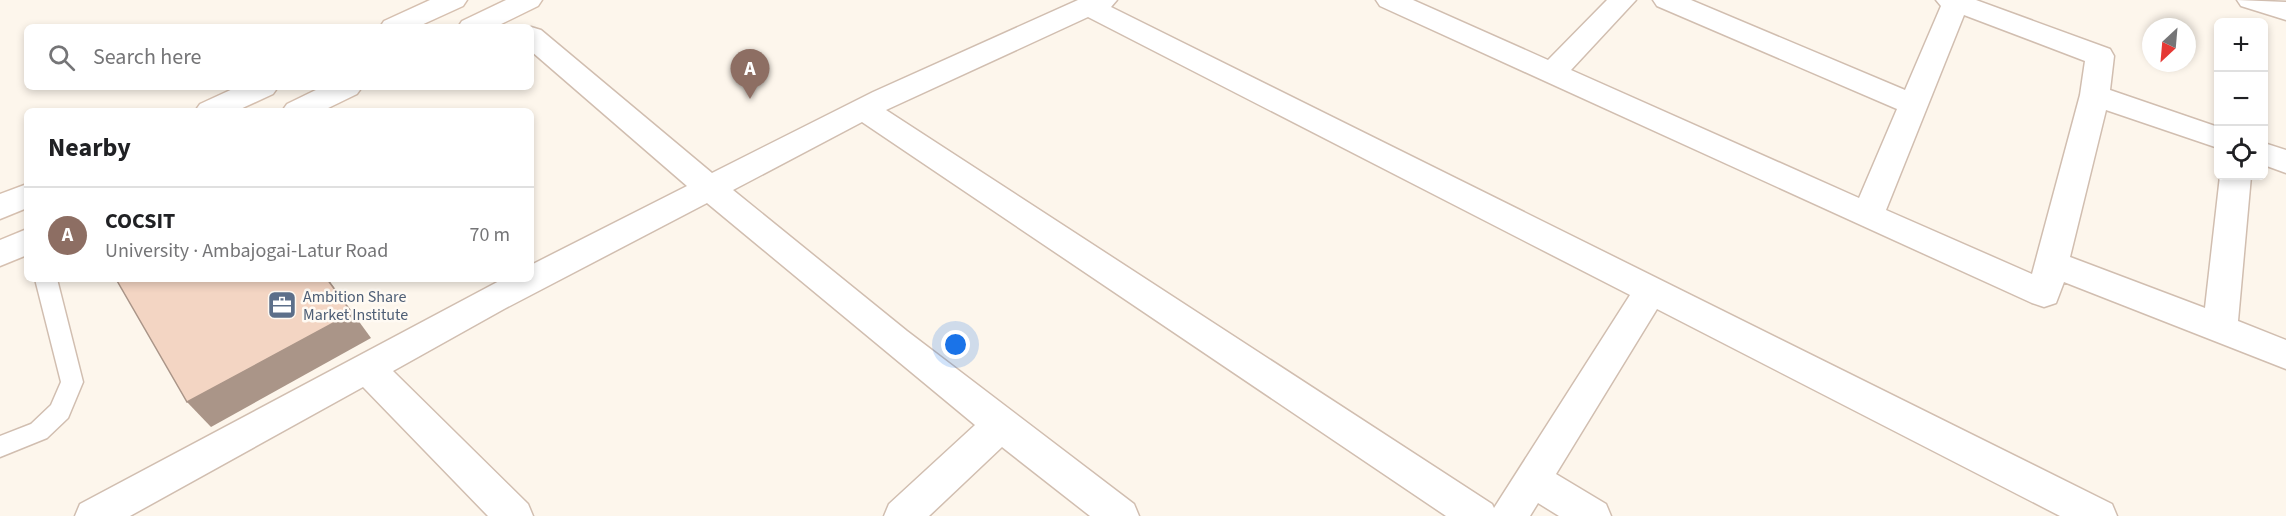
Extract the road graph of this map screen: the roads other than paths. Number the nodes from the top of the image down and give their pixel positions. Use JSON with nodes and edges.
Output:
{"nodes":[{"id":1,"x":453,"y":0,"type":"edge"},
{"id":2,"x":528,"y":0,"type":"edge"},
{"id":3,"x":1390,"y":0,"type":"edge"},
{"id":4,"x":1622,"y":0,"type":"edge"},
{"id":5,"x":1667,"y":0,"type":"edge"},
{"id":6,"x":2251,"y":0,"type":"edge"},
{"id":7,"x":1953,"y":1,"type":"edge"},
{"id":8,"x":1096,"y":3,"type":"edge"},
{"id":9,"x":2286,"y":11,"type":"edge"},
{"id":10,"x":512,"y":19,"type":"edge"},
{"id":11,"x":401,"y":24,"type":"edge"},
{"id":12,"x":487,"y":24,"type":"edge"},
{"id":13,"x":534,"y":39,"type":"edge"},
{"id":14,"x":1552,"y":73,"type":"junction"},
{"id":15,"x":256,"y":90,"type":"edge"},
{"id":16,"x":341,"y":90,"type":"edge"},
{"id":17,"x":2095,"y":95,"type":"junction"},
{"id":18,"x":1914,"y":105,"type":"junction"},
{"id":19,"x":217,"y":108,"type":"edge"},
{"id":20,"x":303,"y":108,"type":"edge"},
{"id":21,"x":864,"y":109,"type":"junction"},
{"id":22,"x":2214,"y":137,"type":"edge"},
{"id":23,"x":2268,"y":155,"type":"edge"},
{"id":24,"x":2286,"y":162,"type":"edge"},
{"id":25,"x":2236,"y":180,"type":"edge"},
{"id":26,"x":709,"y":188,"type":"junction"},
{"id":27,"x":24,"y":196,"type":"edge"},
{"id":28,"x":0,"y":207,"type":"edge"},
{"id":29,"x":1868,"y":215,"type":"junction"},
{"id":30,"x":24,"y":242,"type":"edge"},
{"id":31,"x":0,"y":254,"type":"edge"},
{"id":32,"x":2052,"y":264,"type":"junction"},
{"id":33,"x":534,"y":278,"type":"edge"},
{"id":34,"x":47,"y":282,"type":"edge"},
{"id":35,"x":527,"y":282,"type":"edge"},
{"id":36,"x":1652,"y":290,"type":"junction"},
{"id":37,"x":2220,"y":328,"type":"junction"},
{"id":38,"x":2286,"y":355,"type":"edge"},
{"id":39,"x":367,"y":368,"type":"junction"},
{"id":40,"x":999,"y":426,"type":"junction"},
{"id":41,"x":0,"y":447,"type":"edge"},
{"id":42,"x":1532,"y":479,"type":"junction"},
{"id":43,"x":120,"y":510,"type":"edge"},
{"id":44,"x":514,"y":516,"type":"edge"},
{"id":45,"x":903,"y":516,"type":"edge"},
{"id":46,"x":1120,"y":516,"type":"edge"},
{"id":47,"x":1478,"y":516,"type":"edge"},
{"id":48,"x":1509,"y":516,"type":"edge"},
{"id":49,"x":1592,"y":516,"type":"edge"},
{"id":50,"x":2098,"y":516,"type":"edge"}],
"edges":[{"from":1,"to":11,"type":"street"},
{"from":2,"to":10,"type":"street"},
{"from":3,"to":14,"type":"street"},
{"from":4,"to":14,"type":"street"},
{"from":5,"to":18,"type":"street"},
{"from":6,"to":9,"type":"street"},
{"from":7,"to":17,"type":"street"},
{"from":7,"to":18,"type":"street"},
{"from":8,"to":21,"type":"street"},
{"from":8,"to":36,"type":"street"},
{"from":10,"to":12,"type":"street"},
{"from":13,"to":26,"type":"street"},
{"from":14,"to":29,"type":"street"},
{"from":15,"to":19,"type":"street"},
{"from":16,"to":20,"type":"street"},
{"from":17,"to":22,"type":"street"},
{"from":17,"to":32,"type":"street"},
{"from":18,"to":29,"type":"street"},
{"from":21,"to":26,"type":"street"},
{"from":21,"to":47,"type":"street"},
{"from":23,"to":24,"type":"street"},
{"from":25,"to":37,"type":"street"},
{"from":26,"to":33,"type":"street"},
{"from":26,"to":40,"type":"street"},
{"from":27,"to":28,"type":"street"},
{"from":29,"to":32,"type":"street"},
{"from":30,"to":31,"type":"street"},
{"from":32,"to":37,"type":"street"},
{"from":34,"to":41,"type":"lane"},
{"from":35,"to":39,"type":"street"},
{"from":36,"to":42,"type":"street"},
{"from":36,"to":50,"type":"street"},
{"from":37,"to":38,"type":"street"},
{"from":39,"to":43,"type":"street"},
{"from":39,"to":44,"type":"street"},
{"from":40,"to":45,"type":"street"},
{"from":40,"to":46,"type":"street"},
{"from":42,"to":48,"type":"street"},
{"from":42,"to":49,"type":"street"}]}
